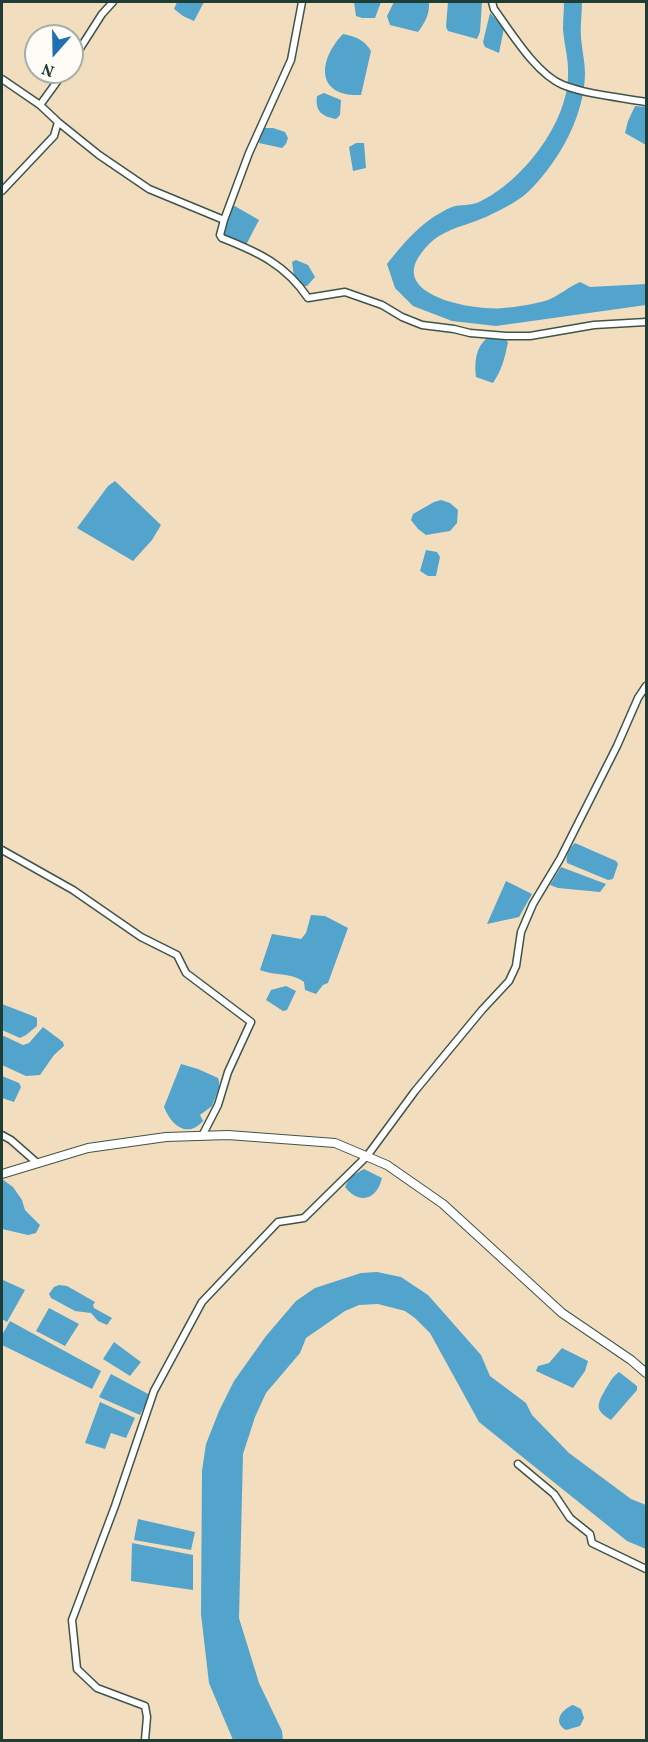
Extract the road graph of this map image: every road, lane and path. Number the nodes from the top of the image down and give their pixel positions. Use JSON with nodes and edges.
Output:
{"nodes":[{"id":1,"x":113,"y":2,"type":"edge"},
{"id":2,"x":302,"y":2,"type":"edge"},
{"id":3,"x":492,"y":2,"type":"edge"},
{"id":4,"x":84,"y":42,"type":"edge"},
{"id":5,"x":2,"y":79,"type":"edge"},
{"id":6,"x":55,"y":84,"type":"edge"},
{"id":7,"x":646,"y":102,"type":"edge"},
{"id":8,"x":40,"y":105,"type":"junction"},
{"id":9,"x":58,"y":122,"type":"junction"},
{"id":10,"x":2,"y":191,"type":"edge"},
{"id":11,"x":224,"y":220,"type":"junction"},
{"id":12,"x":646,"y":322,"type":"edge"},
{"id":13,"x":646,"y":686,"type":"edge"},
{"id":14,"x":2,"y":850,"type":"edge"},
{"id":15,"x":2,"y":1135,"type":"edge"},
{"id":16,"x":202,"y":1136,"type":"junction"},
{"id":17,"x":367,"y":1156,"type":"junction"},
{"id":18,"x":36,"y":1162,"type":"junction"},
{"id":19,"x":2,"y":1174,"type":"edge"},
{"id":20,"x":646,"y":1373,"type":"edge"},
{"id":21,"x":518,"y":1464,"type":"dead end"},
{"id":22,"x":646,"y":1569,"type":"edge"},
{"id":23,"x":145,"y":1740,"type":"edge"}],
"edges":[{"from":1,"to":4,"type":"street"},
{"from":2,"to":11,"type":"street"},
{"from":3,"to":7,"type":"street"},
{"from":5,"to":8,"type":"street"},
{"from":6,"to":8,"type":"street"},
{"from":8,"to":9,"type":"street"},
{"from":9,"to":10,"type":"street"},
{"from":9,"to":11,"type":"street"},
{"from":11,"to":12,"type":"street"},
{"from":13,"to":17,"type":"street"},
{"from":14,"to":16,"type":"street"},
{"from":15,"to":18,"type":"street"},
{"from":16,"to":17,"type":"street"},
{"from":16,"to":18,"type":"street"},
{"from":17,"to":20,"type":"street"},
{"from":17,"to":23,"type":"street"},
{"from":18,"to":19,"type":"street"},
{"from":21,"to":22,"type":"street"}]}
